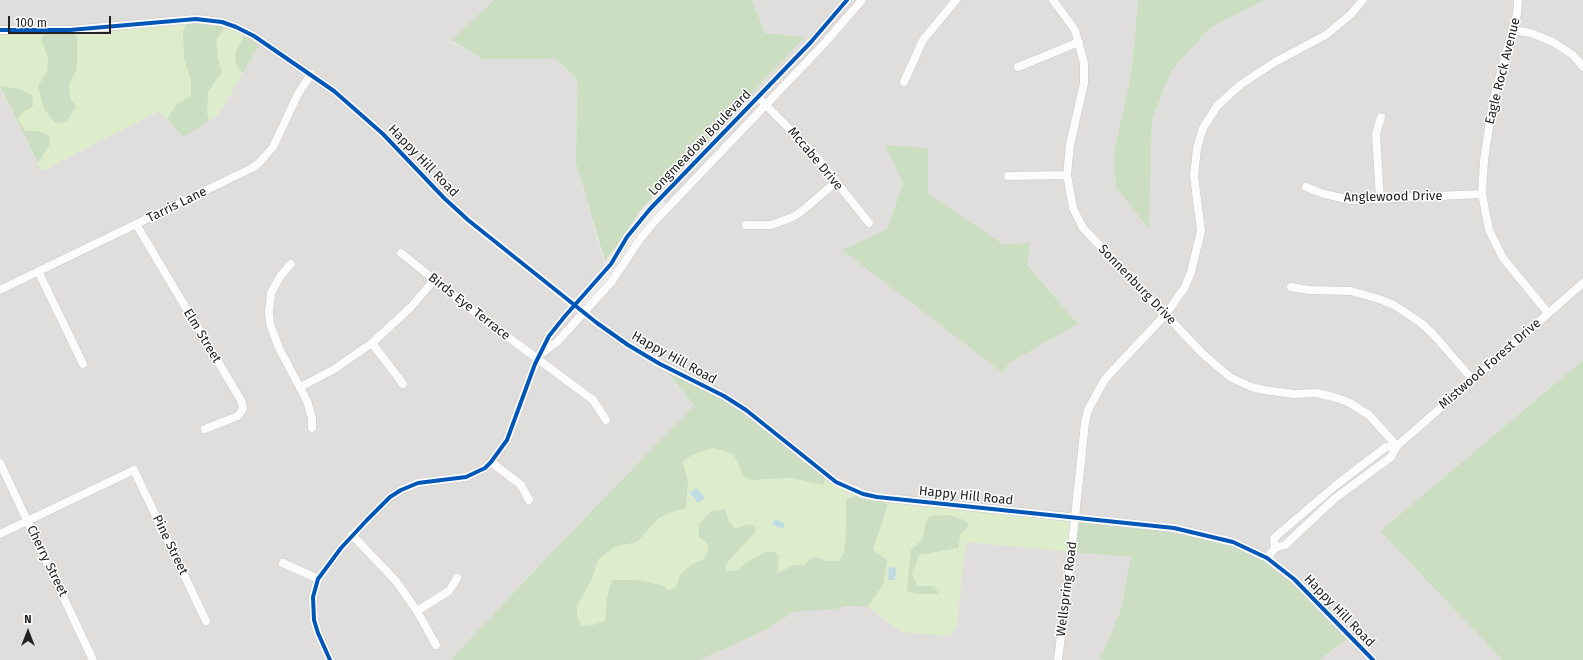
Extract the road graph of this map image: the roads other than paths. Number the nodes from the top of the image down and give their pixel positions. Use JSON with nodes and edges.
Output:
{"nodes":[{"id":1,"x":847,"y":0,"type":"edge"},
{"id":2,"x":862,"y":0,"type":"edge"},
{"id":3,"x":956,"y":0,"type":"edge"},
{"id":4,"x":1053,"y":0,"type":"edge"},
{"id":5,"x":1363,"y":0,"type":"edge"},
{"id":6,"x":1518,"y":0,"type":"edge"},
{"id":7,"x":0,"y":30,"type":"edge"},
{"id":8,"x":1513,"y":30,"type":"junction"},
{"id":9,"x":1080,"y":42,"type":"junction"},
{"id":10,"x":1018,"y":67,"type":"dead end"},
{"id":11,"x":1583,"y":67,"type":"edge"},
{"id":12,"x":312,"y":74,"type":"junction"},
{"id":13,"x":904,"y":82,"type":"dead end"},
{"id":14,"x":758,"y":96,"type":"junction"},
{"id":15,"x":766,"y":105,"type":"junction"},
{"id":16,"x":1381,"y":117,"type":"dead end"},
{"id":17,"x":1008,"y":176,"type":"dead end"},
{"id":18,"x":1067,"y":176,"type":"junction"},
{"id":19,"x":836,"y":182,"type":"junction"},
{"id":20,"x":1306,"y":187,"type":"dead end"},
{"id":21,"x":1482,"y":194,"type":"junction"},
{"id":22,"x":1380,"y":199,"type":"junction"},
{"id":23,"x":136,"y":224,"type":"junction"},
{"id":24,"x":869,"y":224,"type":"dead end"},
{"id":25,"x":746,"y":225,"type":"dead end"},
{"id":26,"x":401,"y":253,"type":"dead end"},
{"id":27,"x":291,"y":264,"type":"dead end"},
{"id":28,"x":38,"y":271,"type":"junction"},
{"id":29,"x":434,"y":280,"type":"junction"},
{"id":30,"x":1583,"y":283,"type":"edge"},
{"id":31,"x":1291,"y":287,"type":"dead end"},
{"id":32,"x":0,"y":290,"type":"edge"},
{"id":33,"x":574,"y":305,"type":"junction"},
{"id":34,"x":583,"y":312,"type":"junction"},
{"id":35,"x":1548,"y":313,"type":"junction"},
{"id":36,"x":1166,"y":314,"type":"junction"},
{"id":37,"x":372,"y":343,"type":"junction"},
{"id":38,"x":540,"y":356,"type":"junction"},
{"id":39,"x":83,"y":364,"type":"dead end"},
{"id":40,"x":1472,"y":379,"type":"junction"},
{"id":41,"x":403,"y":384,"type":"dead end"},
{"id":42,"x":300,"y":387,"type":"junction"},
{"id":43,"x":606,"y":420,"type":"dead end"},
{"id":44,"x":312,"y":428,"type":"dead end"},
{"id":45,"x":205,"y":429,"type":"dead end"},
{"id":46,"x":1397,"y":446,"type":"junction"},
{"id":47,"x":491,"y":462,"type":"junction"},
{"id":48,"x":0,"y":463,"type":"edge"},
{"id":49,"x":529,"y":500,"type":"dead end"},
{"id":50,"x":1075,"y":518,"type":"junction"},
{"id":51,"x":27,"y":520,"type":"junction"},
{"id":52,"x":0,"y":534,"type":"edge"},
{"id":53,"x":352,"y":535,"type":"junction"},
{"id":54,"x":1275,"y":548,"type":"junction"},
{"id":55,"x":1267,"y":558,"type":"junction"},
{"id":56,"x":283,"y":563,"type":"dead end"},
{"id":57,"x":457,"y":578,"type":"dead end"},
{"id":58,"x":318,"y":579,"type":"junction"},
{"id":59,"x":417,"y":611,"type":"junction"},
{"id":60,"x":206,"y":621,"type":"dead end"},
{"id":61,"x":436,"y":645,"type":"dead end"},
{"id":62,"x":93,"y":660,"type":"edge"},
{"id":63,"x":330,"y":660,"type":"edge"},
{"id":64,"x":1058,"y":660,"type":"edge"},
{"id":65,"x":1373,"y":660,"type":"edge"}],
"edges":[{"from":1,"to":14,"type":"street","name":"Longmeadow Boulevard"},
{"from":2,"to":15,"type":"street","name":"Longmeadow Boulevard"},
{"from":3,"to":13,"type":"street"},
{"from":4,"to":9,"type":"street","name":"Sonnenburg Drive"},
{"from":5,"to":36,"type":"street"},
{"from":6,"to":8,"type":"street","name":"Eagle Rock Avenue"},
{"from":7,"to":12,"type":"street","name":"Happy Hill Road"},
{"from":8,"to":11,"type":"street"},
{"from":8,"to":21,"type":"street","name":"Eagle Rock Avenue"},
{"from":9,"to":10,"type":"street"},
{"from":9,"to":18,"type":"street","name":"Sonnenburg Drive"},
{"from":12,"to":23,"type":"street","name":"Tarris Lane"},
{"from":12,"to":33,"type":"street","name":"Happy Hill Road"},
{"from":14,"to":15,"type":"street","name":"Mccabe Drive"},
{"from":14,"to":33,"type":"street","name":"Longmeadow Boulevard"},
{"from":15,"to":19,"type":"street","name":"Mccabe Drive"},
{"from":15,"to":34,"type":"street","name":"Longmeadow Boulevard"},
{"from":16,"to":22,"type":"street"},
{"from":17,"to":18,"type":"street"},
{"from":18,"to":36,"type":"street","name":"Sonnenburg Drive"},
{"from":19,"to":24,"type":"street","name":"Mccabe Drive"},
{"from":19,"to":25,"type":"street"},
{"from":20,"to":22,"type":"street","name":"Anglewood Drive"},
{"from":21,"to":22,"type":"street","name":"Anglewood Drive"},
{"from":21,"to":35,"type":"street","name":"Eagle Rock Avenue"},
{"from":23,"to":28,"type":"street","name":"Tarris Lane"},
{"from":23,"to":45,"type":"street","name":"Elm Street"},
{"from":26,"to":29,"type":"street","name":"Birds Eye Terrace"},
{"from":27,"to":42,"type":"street"},
{"from":28,"to":32,"type":"street","name":"Tarris Lane"},
{"from":28,"to":39,"type":"street"},
{"from":29,"to":37,"type":"street"},
{"from":29,"to":38,"type":"street","name":"Birds Eye Terrace"},
{"from":30,"to":35,"type":"street","name":"Mistwood Forest Drive"},
{"from":31,"to":40,"type":"street"},
{"from":33,"to":34,"type":"street","name":"Happy Hill Road"},
{"from":33,"to":38,"type":"street","name":"Longmeadow Boulevard"},
{"from":34,"to":38,"type":"street","name":"Longmeadow Boulevard"},
{"from":34,"to":50,"type":"street","name":"Happy Hill Road"},
{"from":35,"to":40,"type":"street","name":"Mistwood Forest Drive"},
{"from":36,"to":46,"type":"street","name":"Sonnenburg Drive"},
{"from":36,"to":50,"type":"street"},
{"from":37,"to":41,"type":"street"},
{"from":37,"to":42,"type":"street"},
{"from":38,"to":43,"type":"street","name":"Birds Eye Terrace"},
{"from":38,"to":47,"type":"street","name":"Longmeadow Boulevard"},
{"from":40,"to":46,"type":"street","name":"Mistwood Forest Drive"},
{"from":42,"to":44,"type":"street"},
{"from":46,"to":54,"type":"street","name":"Mistwood Forest Drive"},
{"from":46,"to":54,"type":"street","name":"Mistwood Forest Drive"},
{"from":47,"to":49,"type":"street"},
{"from":47,"to":53,"type":"street"},
{"from":48,"to":51,"type":"street","name":"Cherry Street"},
{"from":50,"to":55,"type":"street","name":"Happy Hill Road"},
{"from":50,"to":64,"type":"street","name":"Wellspring Road"},
{"from":51,"to":52,"type":"street"},
{"from":51,"to":60,"type":"street","name":"Pine Street"},
{"from":51,"to":62,"type":"street","name":"Cherry Street"},
{"from":53,"to":58,"type":"street"},
{"from":53,"to":59,"type":"street"},
{"from":54,"to":55,"type":"street","name":"Mistwood Forest Drive"},
{"from":55,"to":65,"type":"street","name":"Happy Hill Road"},
{"from":56,"to":58,"type":"street"},
{"from":57,"to":59,"type":"street"},
{"from":58,"to":63,"type":"street"},
{"from":59,"to":61,"type":"street"}]}
